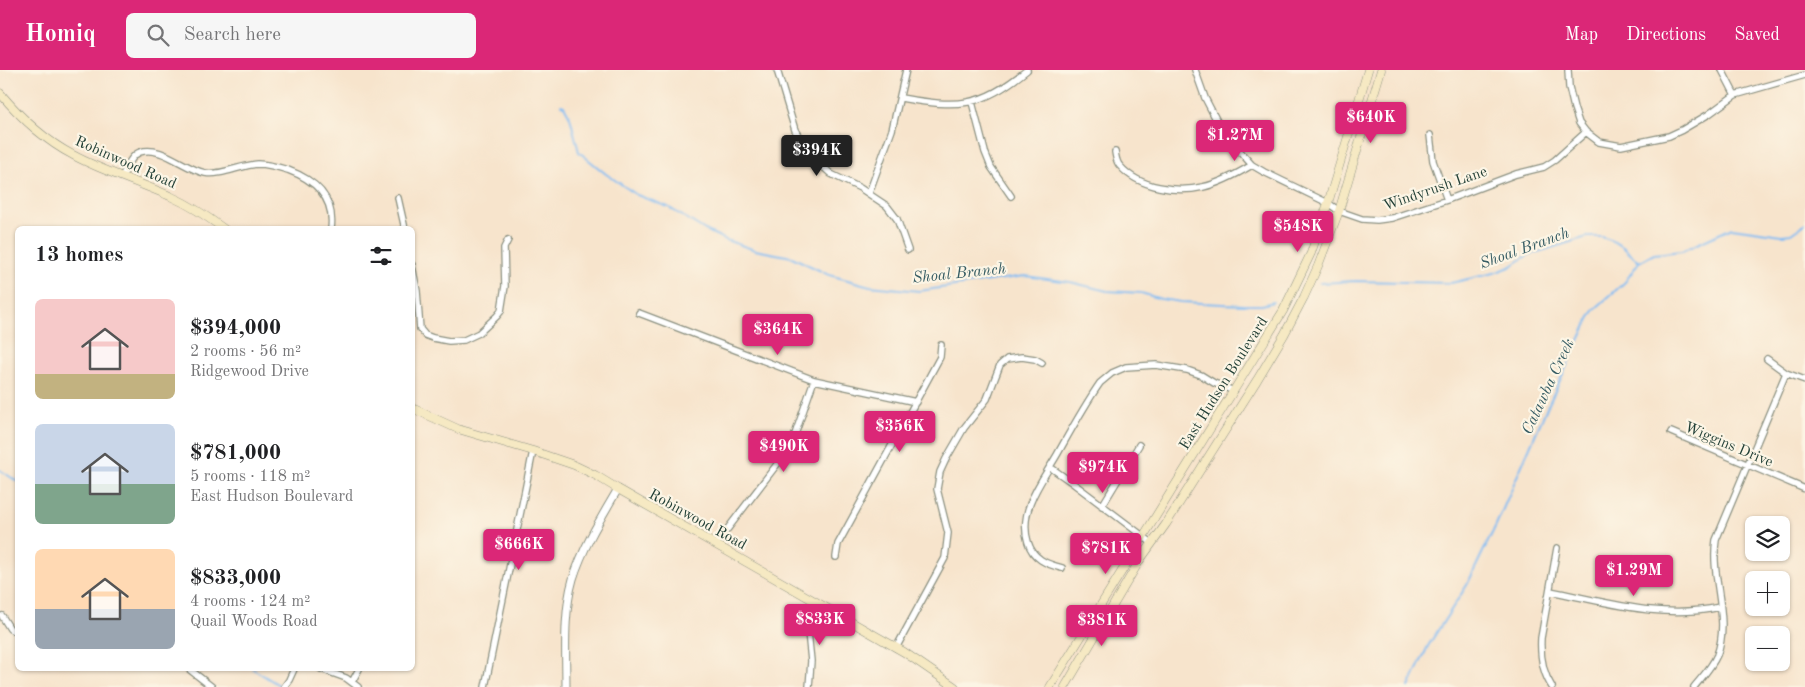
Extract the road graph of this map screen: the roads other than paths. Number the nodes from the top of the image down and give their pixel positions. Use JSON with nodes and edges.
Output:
{"nodes":[{"id":1,"x":777,"y":70,"type":"edge"},
{"id":2,"x":906,"y":70,"type":"edge"},
{"id":3,"x":1027,"y":70,"type":"edge"},
{"id":4,"x":1195,"y":70,"type":"edge"},
{"id":5,"x":1368,"y":70,"type":"edge"},
{"id":6,"x":1381,"y":70,"type":"edge"},
{"id":7,"x":1568,"y":70,"type":"edge"},
{"id":8,"x":1722,"y":70,"type":"edge"},
{"id":9,"x":1805,"y":75,"type":"edge"},
{"id":10,"x":0,"y":93,"type":"edge"},
{"id":11,"x":1735,"y":95,"type":"junction"},
{"id":12,"x":901,"y":98,"type":"junction"},
{"id":13,"x":972,"y":102,"type":"junction"},
{"id":14,"x":1586,"y":132,"type":"junction"},
{"id":15,"x":1430,"y":135,"type":"dead end"},
{"id":16,"x":1115,"y":152,"type":"dead end"},
{"id":17,"x":1252,"y":165,"type":"junction"},
{"id":18,"x":122,"y":177,"type":"junction"},
{"id":19,"x":869,"y":194,"type":"junction"},
{"id":20,"x":1010,"y":196,"type":"dead end"},
{"id":21,"x":398,"y":198,"type":"dead end"},
{"id":22,"x":1447,"y":200,"type":"junction"},
{"id":23,"x":1328,"y":203,"type":"junction"},
{"id":24,"x":1339,"y":211,"type":"junction"},
{"id":25,"x":220,"y":226,"type":"edge"},
{"id":26,"x":331,"y":226,"type":"edge"},
{"id":27,"x":404,"y":226,"type":"edge"},
{"id":28,"x":508,"y":240,"type":"dead end"},
{"id":29,"x":908,"y":250,"type":"dead end"},
{"id":30,"x":415,"y":279,"type":"edge"},
{"id":31,"x":639,"y":313,"type":"dead end"},
{"id":32,"x":941,"y":345,"type":"dead end"},
{"id":33,"x":1767,"y":359,"type":"dead end"},
{"id":34,"x":1042,"y":363,"type":"dead end"},
{"id":35,"x":1786,"y":373,"type":"junction"},
{"id":36,"x":814,"y":380,"type":"junction"},
{"id":37,"x":1805,"y":380,"type":"edge"},
{"id":38,"x":1234,"y":391,"type":"junction"},
{"id":39,"x":1244,"y":401,"type":"junction"},
{"id":40,"x":916,"y":402,"type":"junction"},
{"id":41,"x":415,"y":409,"type":"edge"},
{"id":42,"x":1671,"y":432,"type":"dead end"},
{"id":43,"x":1139,"y":445,"type":"dead end"},
{"id":44,"x":533,"y":450,"type":"junction"},
{"id":45,"x":1747,"y":466,"type":"junction"},
{"id":46,"x":1050,"y":467,"type":"junction"},
{"id":47,"x":1805,"y":489,"type":"edge"},
{"id":48,"x":618,"y":490,"type":"junction"},
{"id":49,"x":1102,"y":506,"type":"junction"},
{"id":50,"x":1143,"y":538,"type":"junction"},
{"id":51,"x":1152,"y":543,"type":"junction"},
{"id":52,"x":716,"y":544,"type":"junction"},
{"id":53,"x":1557,"y":548,"type":"dead end"},
{"id":54,"x":836,"y":557,"type":"dead end"},
{"id":55,"x":1062,"y":568,"type":"dead end"},
{"id":56,"x":1550,"y":591,"type":"junction"},
{"id":57,"x":815,"y":601,"type":"junction"},
{"id":58,"x":1720,"y":607,"type":"junction"},
{"id":59,"x":2,"y":616,"type":"dead end"},
{"id":60,"x":15,"y":632,"type":"edge"},
{"id":61,"x":896,"y":648,"type":"junction"},
{"id":62,"x":192,"y":671,"type":"edge"},
{"id":63,"x":293,"y":671,"type":"edge"},
{"id":64,"x":327,"y":671,"type":"edge"},
{"id":65,"x":358,"y":671,"type":"edge"},
{"id":66,"x":352,"y":682,"type":"junction"},
{"id":67,"x":212,"y":687,"type":"edge"},
{"id":68,"x":284,"y":687,"type":"edge"},
{"id":69,"x":358,"y":687,"type":"edge"},
{"id":70,"x":485,"y":687,"type":"edge"},
{"id":71,"x":566,"y":687,"type":"edge"},
{"id":72,"x":808,"y":687,"type":"edge"},
{"id":73,"x":955,"y":687,"type":"edge"},
{"id":74,"x":1050,"y":687,"type":"edge"},
{"id":75,"x":1065,"y":687,"type":"edge"},
{"id":76,"x":1552,"y":687,"type":"edge"},
{"id":77,"x":1694,"y":687,"type":"edge"}],
"edges":[{"from":1,"to":19,"type":"street"},
{"from":2,"to":12,"type":"street"},
{"from":3,"to":13,"type":"street"},
{"from":4,"to":17,"type":"street","name":"Windyrush Lane"},
{"from":5,"to":23,"type":"main road","name":"East Hudson Boulevard"},
{"from":6,"to":24,"type":"main road","name":"East Hudson Boulevard"},
{"from":7,"to":14,"type":"street"},
{"from":8,"to":11,"type":"street"},
{"from":9,"to":11,"type":"street"},
{"from":10,"to":18,"type":"main road","name":"Robinwood Road"},
{"from":11,"to":14,"type":"street"},
{"from":12,"to":13,"type":"street"},
{"from":12,"to":19,"type":"street"},
{"from":13,"to":20,"type":"street"},
{"from":14,"to":22,"type":"street","name":"Windyrush Lane"},
{"from":15,"to":22,"type":"street"},
{"from":16,"to":17,"type":"street"},
{"from":17,"to":23,"type":"street","name":"Windyrush Lane"},
{"from":18,"to":25,"type":"main road","name":"Robinwood Road"},
{"from":18,"to":26,"type":"street"},
{"from":19,"to":29,"type":"street"},
{"from":21,"to":27,"type":"street"},
{"from":22,"to":24,"type":"street","name":"Windyrush Lane"},
{"from":23,"to":24,"type":"street","name":"Windyrush Lane"},
{"from":23,"to":38,"type":"main road","name":"East Hudson Boulevard"},
{"from":24,"to":39,"type":"main road","name":"East Hudson Boulevard"},
{"from":28,"to":30,"type":"street"},
{"from":31,"to":36,"type":"street"},
{"from":32,"to":40,"type":"street"},
{"from":33,"to":35,"type":"street"},
{"from":34,"to":61,"type":"street"},
{"from":35,"to":37,"type":"street"},
{"from":35,"to":45,"type":"street"},
{"from":36,"to":40,"type":"street"},
{"from":36,"to":52,"type":"street"},
{"from":38,"to":39,"type":"main road"},
{"from":38,"to":46,"type":"street"},
{"from":38,"to":50,"type":"main road","name":"East Hudson Boulevard"},
{"from":39,"to":51,"type":"main road","name":"East Hudson Boulevard"},
{"from":40,"to":54,"type":"street"},
{"from":41,"to":44,"type":"main road","name":"Robinwood Road"},
{"from":42,"to":45,"type":"street","name":"Wiggins Drive"},
{"from":43,"to":49,"type":"street"},
{"from":44,"to":48,"type":"main road","name":"Robinwood Road"},
{"from":44,"to":70,"type":"street"},
{"from":45,"to":47,"type":"street","name":"Wiggins Drive"},
{"from":45,"to":58,"type":"street"},
{"from":46,"to":49,"type":"street"},
{"from":46,"to":55,"type":"street"},
{"from":48,"to":52,"type":"main road","name":"Robinwood Road"},
{"from":48,"to":71,"type":"street"},
{"from":49,"to":50,"type":"street"},
{"from":50,"to":51,"type":"street"},
{"from":50,"to":74,"type":"main road","name":"East Hudson Boulevard"},
{"from":51,"to":75,"type":"main road","name":"East Hudson Boulevard"},
{"from":52,"to":57,"type":"main road","name":"Robinwood Road"},
{"from":53,"to":56,"type":"street"},
{"from":56,"to":58,"type":"street"},
{"from":56,"to":76,"type":"street"},
{"from":57,"to":61,"type":"main road","name":"Robinwood Road"},
{"from":57,"to":72,"type":"street"},
{"from":58,"to":77,"type":"street"},
{"from":59,"to":60,"type":"street"},
{"from":61,"to":73,"type":"main road","name":"Robinwood Road"},
{"from":62,"to":67,"type":"street"},
{"from":63,"to":68,"type":"street"},
{"from":64,"to":66,"type":"street"},
{"from":65,"to":66,"type":"street"},
{"from":66,"to":69,"type":"street"}]}
